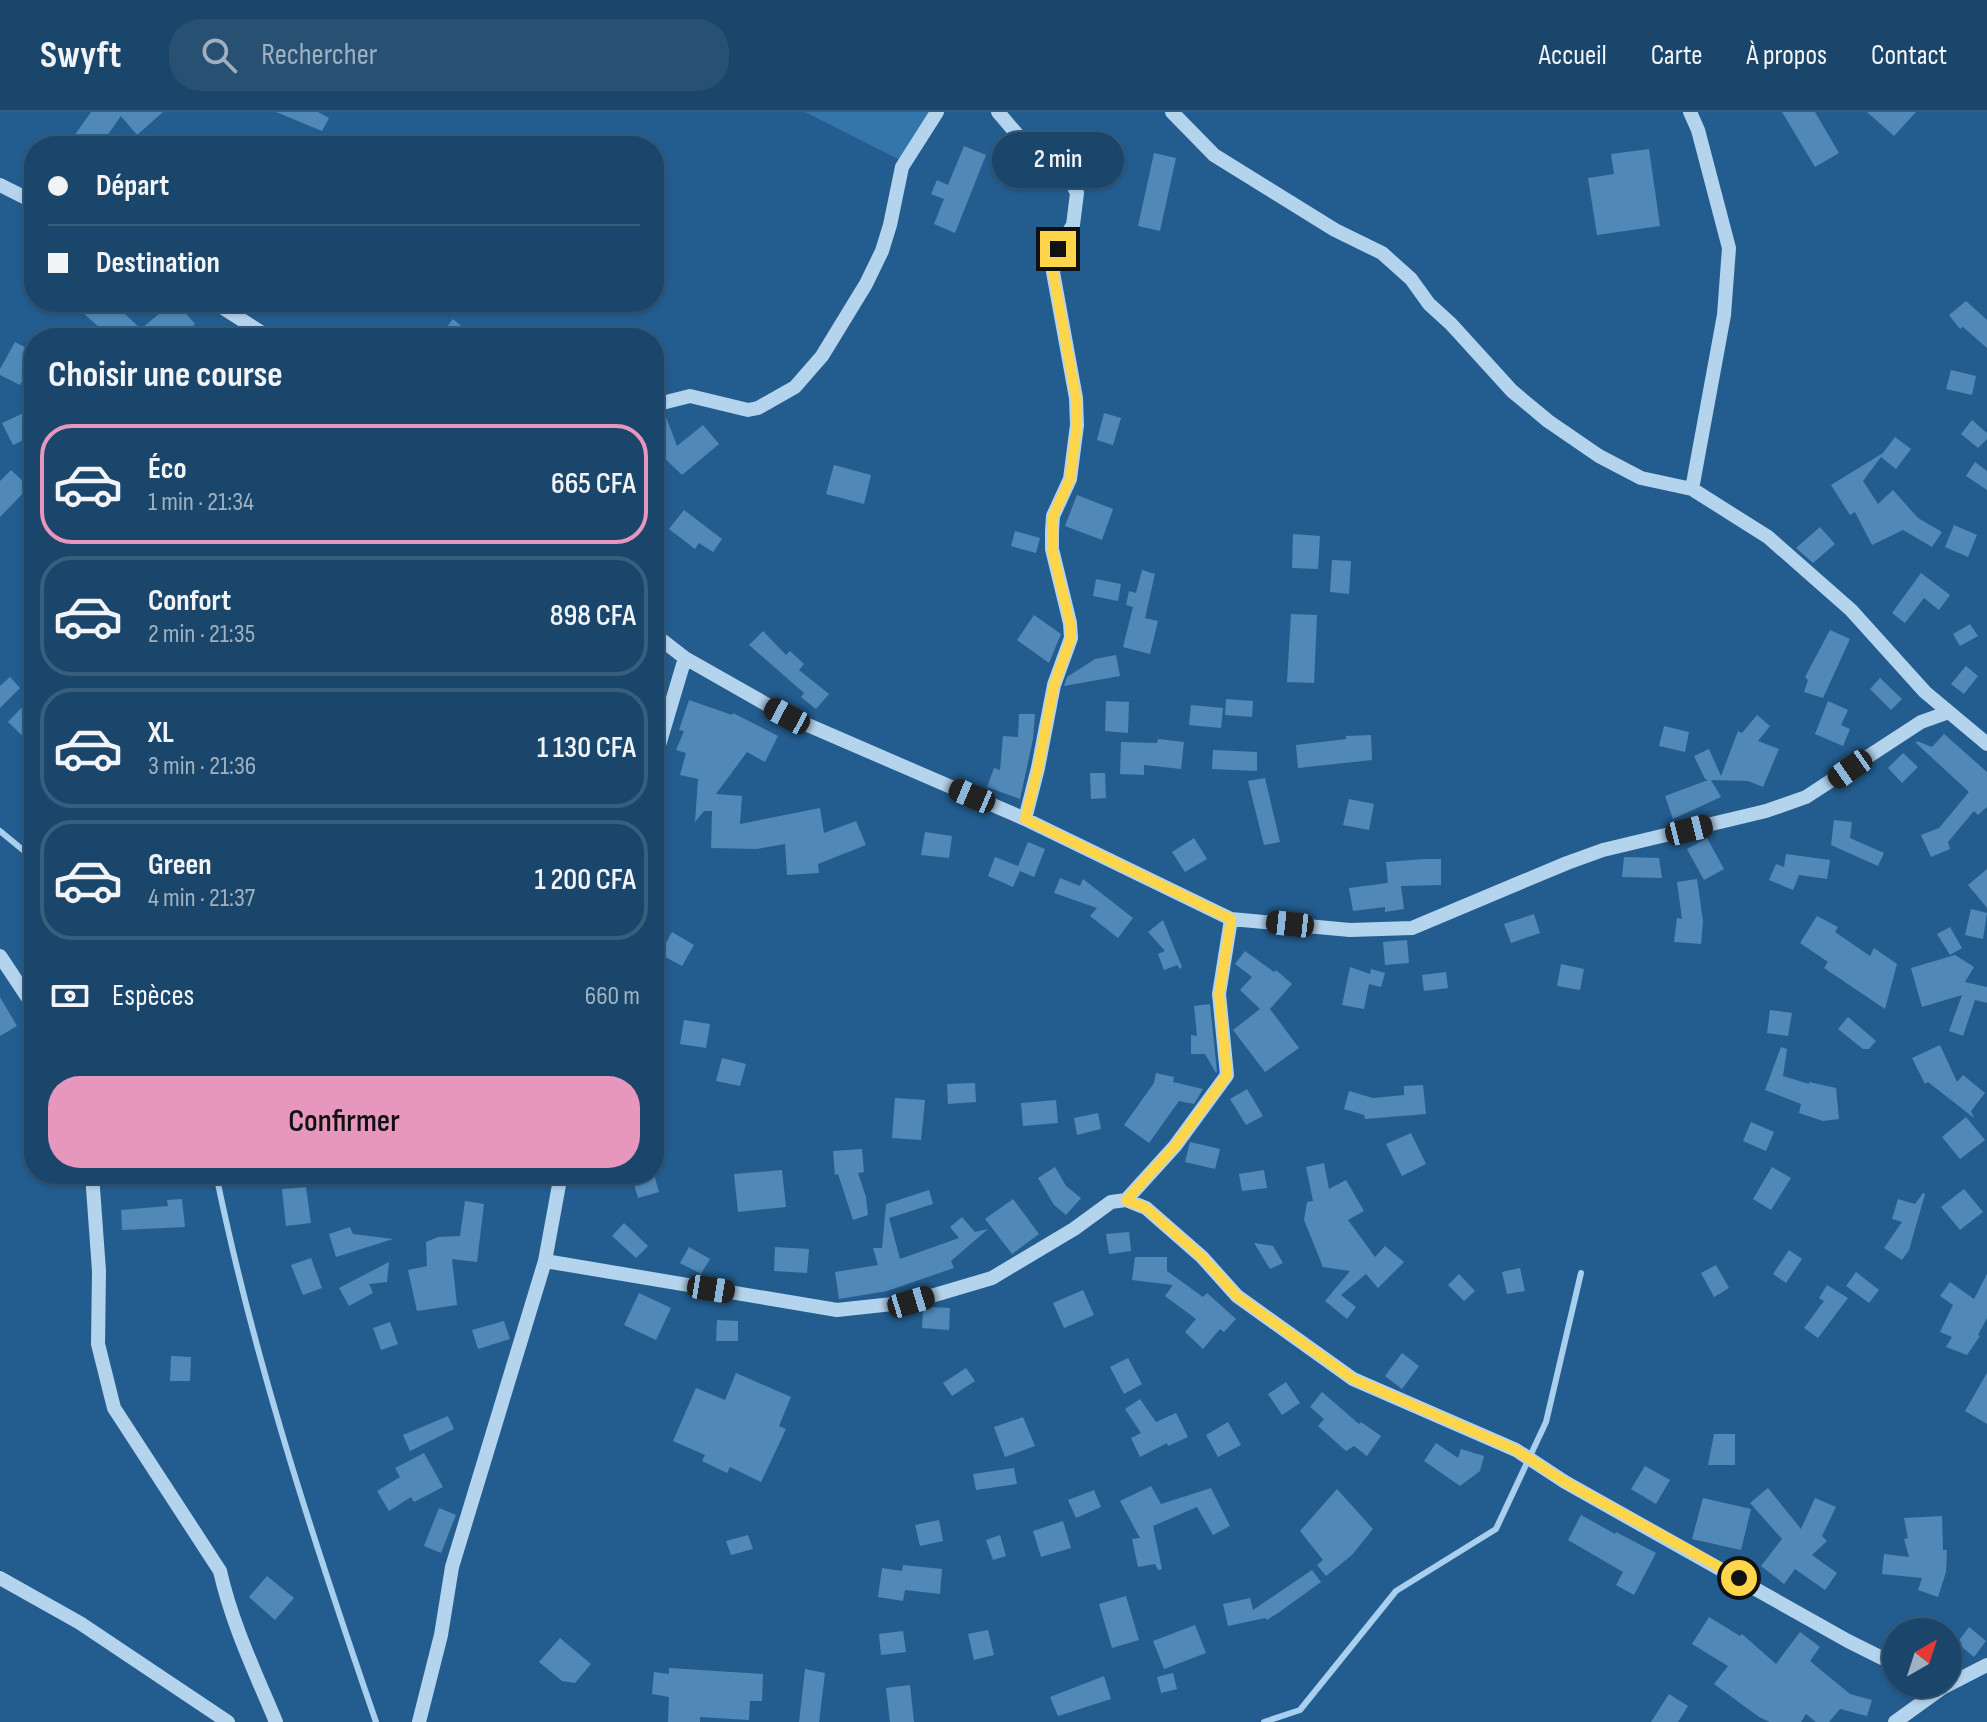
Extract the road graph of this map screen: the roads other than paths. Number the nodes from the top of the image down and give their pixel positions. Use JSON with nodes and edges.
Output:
{"nodes":[{"id":1,"x":937,"y":112,"type":"edge"},
{"id":2,"x":998,"y":112,"type":"edge"},
{"id":3,"x":1172,"y":112,"type":"edge"},
{"id":4,"x":1690,"y":112,"type":"edge"},
{"id":5,"x":0,"y":185,"type":"edge"},
{"id":6,"x":24,"y":197,"type":"edge"},
{"id":7,"x":230,"y":312,"type":"edge"},
{"id":8,"x":254,"y":328,"type":"edge"},
{"id":9,"x":664,"y":402,"type":"edge"},
{"id":10,"x":1692,"y":489,"type":"junction"},
{"id":11,"x":664,"y":642,"type":"edge"},
{"id":12,"x":685,"y":658,"type":"junction"},
{"id":13,"x":1949,"y":712,"type":"junction"},
{"id":14,"x":664,"y":728,"type":"edge"},
{"id":15,"x":1987,"y":744,"type":"edge"},
{"id":16,"x":1025,"y":819,"type":"junction"},
{"id":17,"x":1231,"y":919,"type":"junction"},
{"id":18,"x":0,"y":956,"type":"edge"},
{"id":19,"x":24,"y":992,"type":"edge"},
{"id":20,"x":93,"y":1184,"type":"edge"},
{"id":21,"x":559,"y":1184,"type":"edge"},
{"id":22,"x":1126,"y":1200,"type":"junction"},
{"id":23,"x":545,"y":1261,"type":"junction"},
{"id":24,"x":0,"y":1578,"type":"edge"},
{"id":25,"x":1882,"y":1658,"type":"edge"},
{"id":26,"x":1987,"y":1665,"type":"edge"},
{"id":27,"x":1962,"y":1676,"type":"edge"},
{"id":28,"x":1924,"y":1698,"type":"edge"},
{"id":29,"x":228,"y":1722,"type":"edge"},
{"id":30,"x":276,"y":1722,"type":"edge"},
{"id":31,"x":419,"y":1722,"type":"edge"},
{"id":32,"x":1895,"y":1722,"type":"edge"}],
"edges":[{"from":1,"to":9,"type":"street"},
{"from":2,"to":16,"type":"street"},
{"from":3,"to":10,"type":"street"},
{"from":4,"to":10,"type":"street"},
{"from":5,"to":6,"type":"street"},
{"from":7,"to":8,"type":"street"},
{"from":10,"to":13,"type":"street"},
{"from":11,"to":12,"type":"street"},
{"from":12,"to":14,"type":"street"},
{"from":12,"to":16,"type":"street"},
{"from":13,"to":15,"type":"street"},
{"from":13,"to":17,"type":"street"},
{"from":16,"to":17,"type":"street"},
{"from":17,"to":22,"type":"street"},
{"from":18,"to":19,"type":"street"},
{"from":20,"to":30,"type":"street"},
{"from":21,"to":23,"type":"street"},
{"from":22,"to":23,"type":"street"},
{"from":22,"to":25,"type":"street"},
{"from":23,"to":31,"type":"street"},
{"from":24,"to":29,"type":"street"},
{"from":26,"to":27,"type":"street"},
{"from":28,"to":32,"type":"street"}]}
